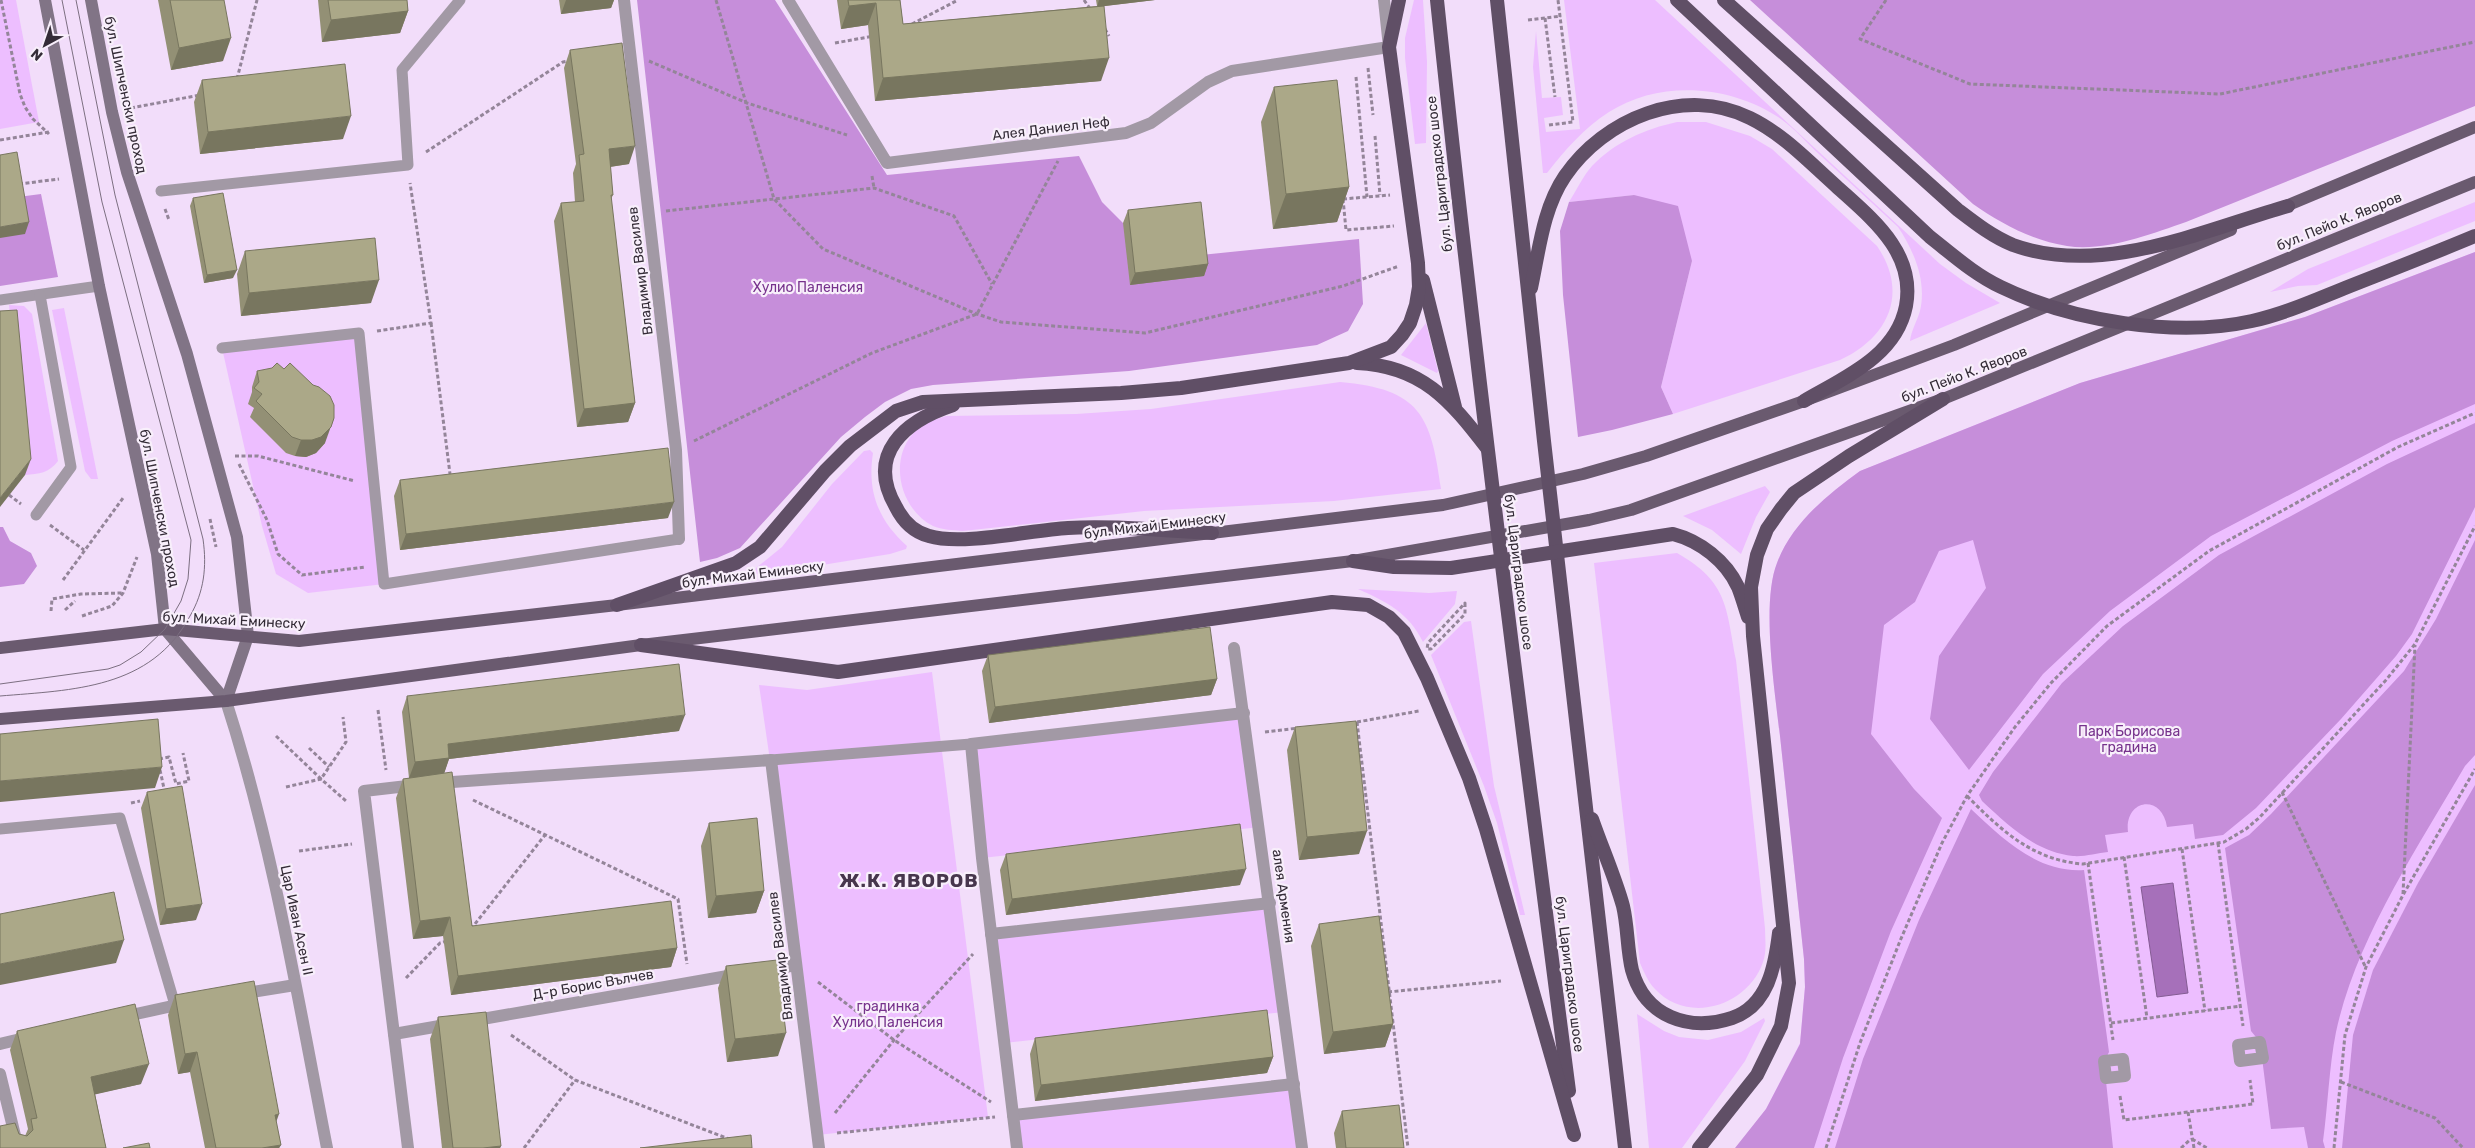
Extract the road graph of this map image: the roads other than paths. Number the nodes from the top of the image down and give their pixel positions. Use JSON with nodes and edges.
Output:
{"nodes":[{"id":1,"x":45,"y":0,"type":"edge"},
{"id":2,"x":91,"y":0,"type":"edge"},
{"id":3,"x":460,"y":0,"type":"edge"},
{"id":4,"x":624,"y":0,"type":"edge"},
{"id":5,"x":788,"y":0,"type":"edge"},
{"id":6,"x":1384,"y":0,"type":"edge"},
{"id":7,"x":1399,"y":0,"type":"edge"},
{"id":8,"x":1437,"y":0,"type":"edge"},
{"id":9,"x":1497,"y":0,"type":"edge"},
{"id":10,"x":1678,"y":0,"type":"edge"},
{"id":11,"x":1724,"y":0,"type":"edge"},
{"id":12,"x":1389,"y":47,"type":"junction"},
{"id":13,"x":2475,"y":127,"type":"edge"},
{"id":14,"x":2475,"y":182,"type":"edge"},
{"id":15,"x":161,"y":191,"type":"dead end"},
{"id":16,"x":2288,"y":206,"type":"junction"},
{"id":17,"x":2475,"y":236,"type":"edge"},
{"id":18,"x":1418,"y":263,"type":"junction"},
{"id":19,"x":99,"y":286,"type":"junction"},
{"id":20,"x":40,"y":295,"type":"junction"},
{"id":21,"x":0,"y":300,"type":"edge"},
{"id":22,"x":1528,"y":300,"type":"junction"},
{"id":23,"x":222,"y":348,"type":"dead end"},
{"id":24,"x":1349,"y":363,"type":"junction"},
{"id":25,"x":975,"y":399,"type":"junction"},
{"id":26,"x":1943,"y":399,"type":"junction"},
{"id":27,"x":1804,"y":401,"type":"junction"},
{"id":28,"x":1456,"y":408,"type":"junction"},
{"id":29,"x":1487,"y":448,"type":"junction"},
{"id":30,"x":36,"y":515,"type":"dead end"},
{"id":31,"x":1212,"y":533,"type":"junction"},
{"id":32,"x":679,"y":539,"type":"joint"},
{"id":33,"x":1353,"y":561,"type":"junction"},
{"id":34,"x":617,"y":605,"type":"junction"},
{"id":35,"x":165,"y":629,"type":"junction"},
{"id":36,"x":248,"y":636,"type":"junction"},
{"id":37,"x":1753,"y":636,"type":"junction"},
{"id":38,"x":641,"y":645,"type":"junction"},
{"id":39,"x":0,"y":648,"type":"edge"},
{"id":40,"x":1234,"y":648,"type":"dead end"},
{"id":41,"x":226,"y":702,"type":"junction"},
{"id":42,"x":1244,"y":713,"type":"junction"},
{"id":43,"x":0,"y":719,"type":"edge"},
{"id":44,"x":971,"y":744,"type":"junction"},
{"id":45,"x":771,"y":760,"type":"junction"},
{"id":46,"x":1584,"y":795,"type":"junction"},
{"id":47,"x":0,"y":829,"type":"edge"},
{"id":48,"x":1270,"y":903,"type":"junction"},
{"id":49,"x":1782,"y":905,"type":"junction"},
{"id":50,"x":991,"y":934,"type":"junction"},
{"id":51,"x":796,"y":965,"type":"junction"},
{"id":52,"x":295,"y":985,"type":"junction"},
{"id":53,"x":223,"y":997,"type":"edge"},
{"id":54,"x":195,"y":1002,"type":"edge"},
{"id":55,"x":175,"y":1005,"type":"junction"},
{"id":56,"x":107,"y":1020,"type":"edge"},
{"id":57,"x":394,"y":1034,"type":"junction"},
{"id":58,"x":39,"y":1035,"type":"edge"},
{"id":59,"x":0,"y":1044,"type":"edge"},
{"id":60,"x":0,"y":1074,"type":"edge"},
{"id":61,"x":1294,"y":1084,"type":"junction"},
{"id":62,"x":1013,"y":1116,"type":"junction"},
{"id":63,"x":1575,"y":1141,"type":"edge"},
{"id":64,"x":18,"y":1148,"type":"edge"},
{"id":65,"x":326,"y":1148,"type":"edge"},
{"id":66,"x":408,"y":1148,"type":"edge"},
{"id":67,"x":819,"y":1148,"type":"edge"},
{"id":68,"x":1017,"y":1148,"type":"edge"},
{"id":69,"x":1302,"y":1148,"type":"edge"},
{"id":70,"x":1625,"y":1148,"type":"edge"},
{"id":71,"x":1699,"y":1148,"type":"edge"}],
"edges":[{"from":1,"to":19,"type":"main road","name":"бул. Шипченски проход"},
{"from":2,"to":36,"type":"main road","name":"бул. Шипченски проход"},
{"from":3,"to":15,"type":"lane"},
{"from":4,"to":32,"type":"street","name":"Владимир Василев"},
{"from":5,"to":12,"type":"street","name":"Алея Даниел Неф"},
{"from":6,"to":12,"type":"street"},
{"from":7,"to":12,"type":"highway"},
{"from":8,"to":29,"type":"highway","name":"бул. Цариградско шосе"},
{"from":9,"to":22,"type":"highway"},
{"from":10,"to":17,"type":"highway"},
{"from":11,"to":16,"type":"highway"},
{"from":12,"to":18,"type":"highway"},
{"from":13,"to":16,"type":"main road"},
{"from":14,"to":26,"type":"main road","name":"бул. Пейо К. Яворов"},
{"from":16,"to":27,"type":"main road"},
{"from":18,"to":24,"type":"highway"},
{"from":18,"to":28,"type":"highway"},
{"from":19,"to":20,"type":"lane"},
{"from":19,"to":35,"type":"main road","name":"бул. Шипченски проход"},
{"from":20,"to":21,"type":"lane"},
{"from":20,"to":30,"type":"lane"},
{"from":22,"to":27,"type":"highway"},
{"from":22,"to":46,"type":"highway"},
{"from":23,"to":32,"type":"lane"},
{"from":24,"to":25,"type":"highway"},
{"from":24,"to":28,"type":"highway"},
{"from":25,"to":31,"type":"highway"},
{"from":25,"to":34,"type":"highway"},
{"from":26,"to":33,"type":"main road","name":"бул. Пейо К. Яворов"},
{"from":26,"to":37,"type":"highway"},
{"from":27,"to":31,"type":"main road","name":"бул. Михай Еминеску"},
{"from":28,"to":29,"type":"highway"},
{"from":29,"to":63,"type":"highway","name":"бул. Цариградско шосе"},
{"from":31,"to":34,"type":"main road","name":"бул. Михай Еминеску"},
{"from":33,"to":37,"type":"highway"},
{"from":33,"to":38,"type":"main road"},
{"from":34,"to":36,"type":"main road","name":"бул. Михай Еминеску"},
{"from":35,"to":36,"type":"main road","name":"бул. Михай Еминеску"},
{"from":35,"to":39,"type":"main road","name":"бул. Михай Еминеску"},
{"from":35,"to":41,"type":"main road"},
{"from":36,"to":41,"type":"main road","name":"бул. Шипченски проход"},
{"from":37,"to":49,"type":"highway"},
{"from":38,"to":41,"type":"main road"},
{"from":38,"to":63,"type":"highway"},
{"from":40,"to":42,"type":"street","name":"алея Армения"},
{"from":41,"to":43,"type":"main road"},
{"from":41,"to":52,"type":"street","name":"Цар Иван Асен II"},
{"from":42,"to":44,"type":"street"},
{"from":42,"to":48,"type":"street","name":"алея Армения"},
{"from":44,"to":45,"type":"lane"},
{"from":44,"to":50,"type":"street"},
{"from":45,"to":51,"type":"street","name":"Владимир Василев"},
{"from":45,"to":57,"type":"street"},
{"from":46,"to":49,"type":"highway"},
{"from":46,"to":70,"type":"highway"},
{"from":47,"to":55,"type":"lane"},
{"from":48,"to":50,"type":"street"},
{"from":48,"to":61,"type":"street","name":"алея Армения"},
{"from":49,"to":71,"type":"highway"},
{"from":50,"to":62,"type":"street"},
{"from":51,"to":57,"type":"street","name":"Д-р Борис Вълчев"},
{"from":51,"to":67,"type":"street","name":"Владимир Василев"},
{"from":52,"to":53,"type":"street"},
{"from":52,"to":65,"type":"street","name":"Цар Иван Асен II"},
{"from":54,"to":55,"type":"street"},
{"from":55,"to":56,"type":"street"},
{"from":57,"to":66,"type":"street"},
{"from":58,"to":59,"type":"street"},
{"from":60,"to":64,"type":"street"},
{"from":61,"to":62,"type":"street"},
{"from":61,"to":69,"type":"street","name":"алея Армения"},
{"from":62,"to":68,"type":"street"}]}
